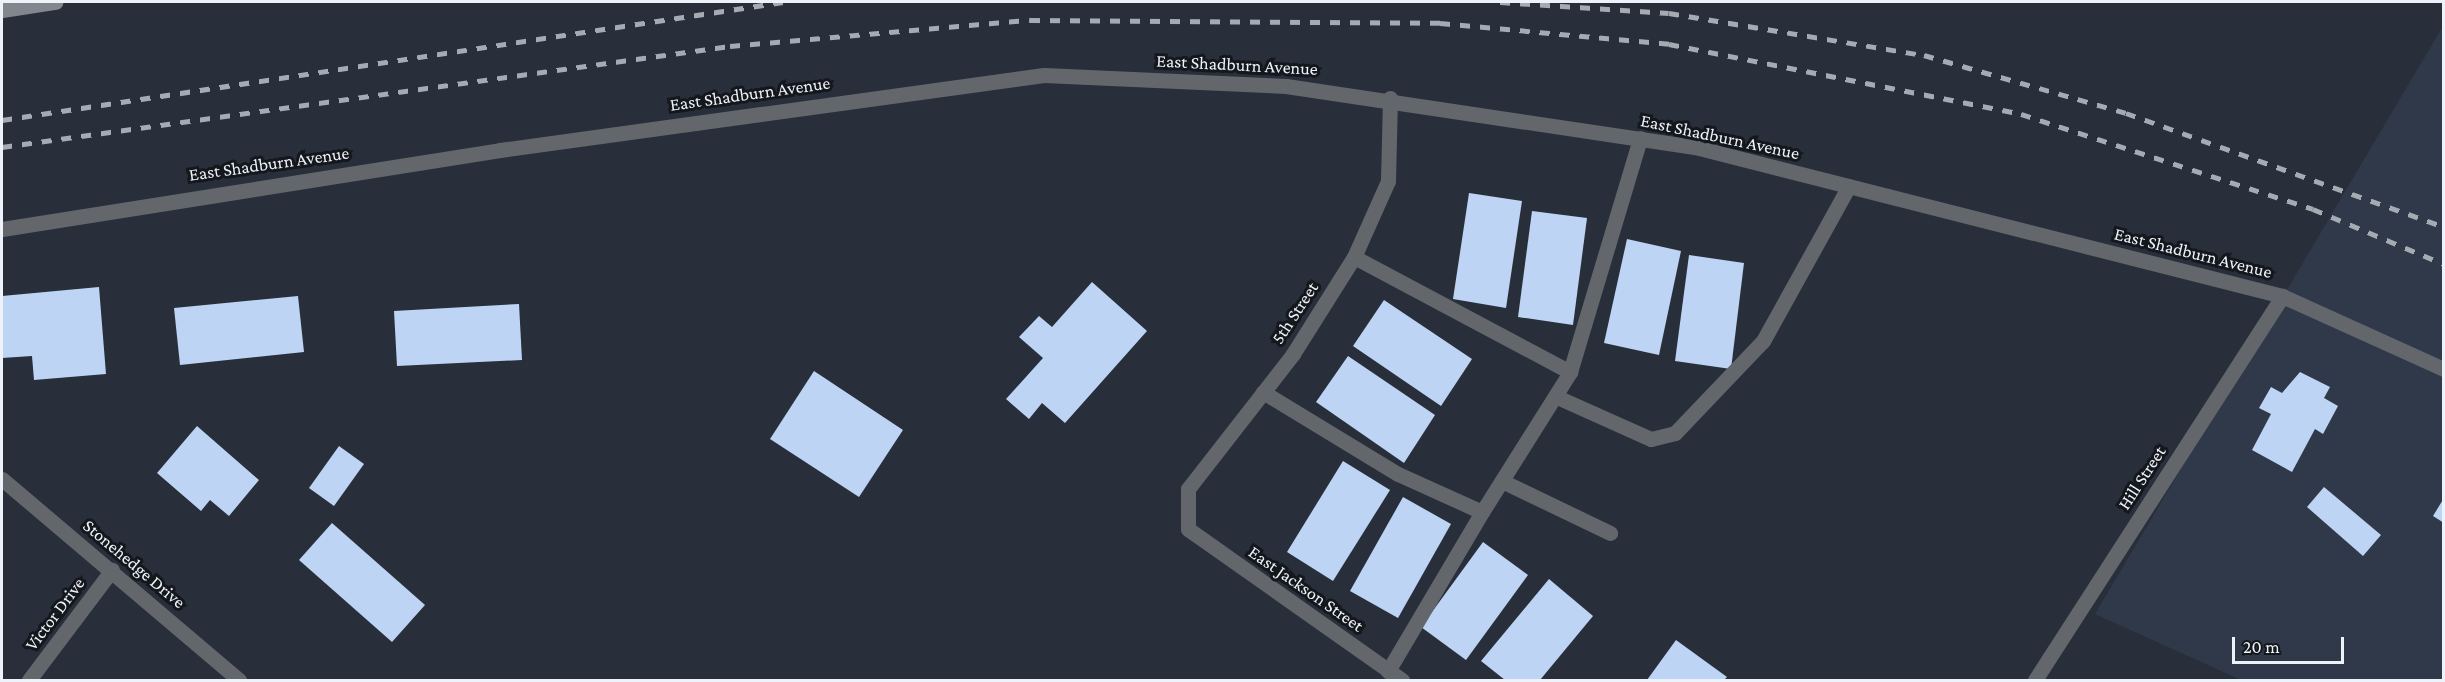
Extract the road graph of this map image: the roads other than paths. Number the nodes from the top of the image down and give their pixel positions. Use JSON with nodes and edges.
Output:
{"nodes":[{"id":1,"x":56,"y":2,"type":"edge"},
{"id":2,"x":38,"y":3,"type":"edge"},
{"id":3,"x":2,"y":10,"type":"edge"},
{"id":4,"x":1390,"y":98,"type":"junction"},
{"id":5,"x":1640,"y":138,"type":"junction"},
{"id":6,"x":1849,"y":186,"type":"junction"},
{"id":7,"x":2,"y":229,"type":"edge"},
{"id":8,"x":1354,"y":257,"type":"junction"},
{"id":9,"x":2282,"y":296,"type":"junction"},
{"id":10,"x":2444,"y":369,"type":"edge"},
{"id":11,"x":1570,"y":372,"type":"junction"},
{"id":12,"x":1263,"y":393,"type":"junction"},
{"id":13,"x":1557,"y":397,"type":"junction"},
{"id":14,"x":2,"y":479,"type":"edge"},
{"id":15,"x":1502,"y":481,"type":"junction"},
{"id":16,"x":1482,"y":512,"type":"junction"},
{"id":17,"x":1188,"y":529,"type":"joint"},
{"id":18,"x":1610,"y":533,"type":"dead end"},
{"id":19,"x":112,"y":570,"type":"junction"},
{"id":20,"x":1388,"y":671,"type":"junction"},
{"id":21,"x":29,"y":681,"type":"edge"},
{"id":22,"x":239,"y":681,"type":"edge"},
{"id":23,"x":1402,"y":681,"type":"edge"},
{"id":24,"x":2035,"y":681,"type":"edge"}],
"edges":[{"from":1,"to":2,"type":"street"},
{"from":2,"to":3,"type":"street"},
{"from":4,"to":5,"type":"street","name":"East Shadburn Avenue"},
{"from":4,"to":7,"type":"street","name":"East Shadburn Avenue"},
{"from":4,"to":8,"type":"street","name":"5th Street"},
{"from":5,"to":6,"type":"street","name":"East Shadburn Avenue"},
{"from":5,"to":11,"type":"street"},
{"from":6,"to":9,"type":"street","name":"East Shadburn Avenue"},
{"from":6,"to":13,"type":"street"},
{"from":8,"to":11,"type":"street"},
{"from":8,"to":12,"type":"street","name":"5th Street"},
{"from":9,"to":10,"type":"street","name":"East Shadburn Avenue"},
{"from":9,"to":24,"type":"street","name":"Hill Street"},
{"from":11,"to":13,"type":"street"},
{"from":12,"to":16,"type":"street"},
{"from":12,"to":17,"type":"street","name":"5th Street"},
{"from":13,"to":15,"type":"street"},
{"from":14,"to":19,"type":"street","name":"Stonehedge Drive"},
{"from":15,"to":16,"type":"street"},
{"from":15,"to":18,"type":"street"},
{"from":16,"to":20,"type":"street"},
{"from":17,"to":20,"type":"street","name":"East Jackson Street"},
{"from":19,"to":21,"type":"street","name":"Victor Drive"},
{"from":19,"to":22,"type":"street","name":"Stonehedge Drive"},
{"from":20,"to":23,"type":"street","name":"East Jackson Street"}]}
